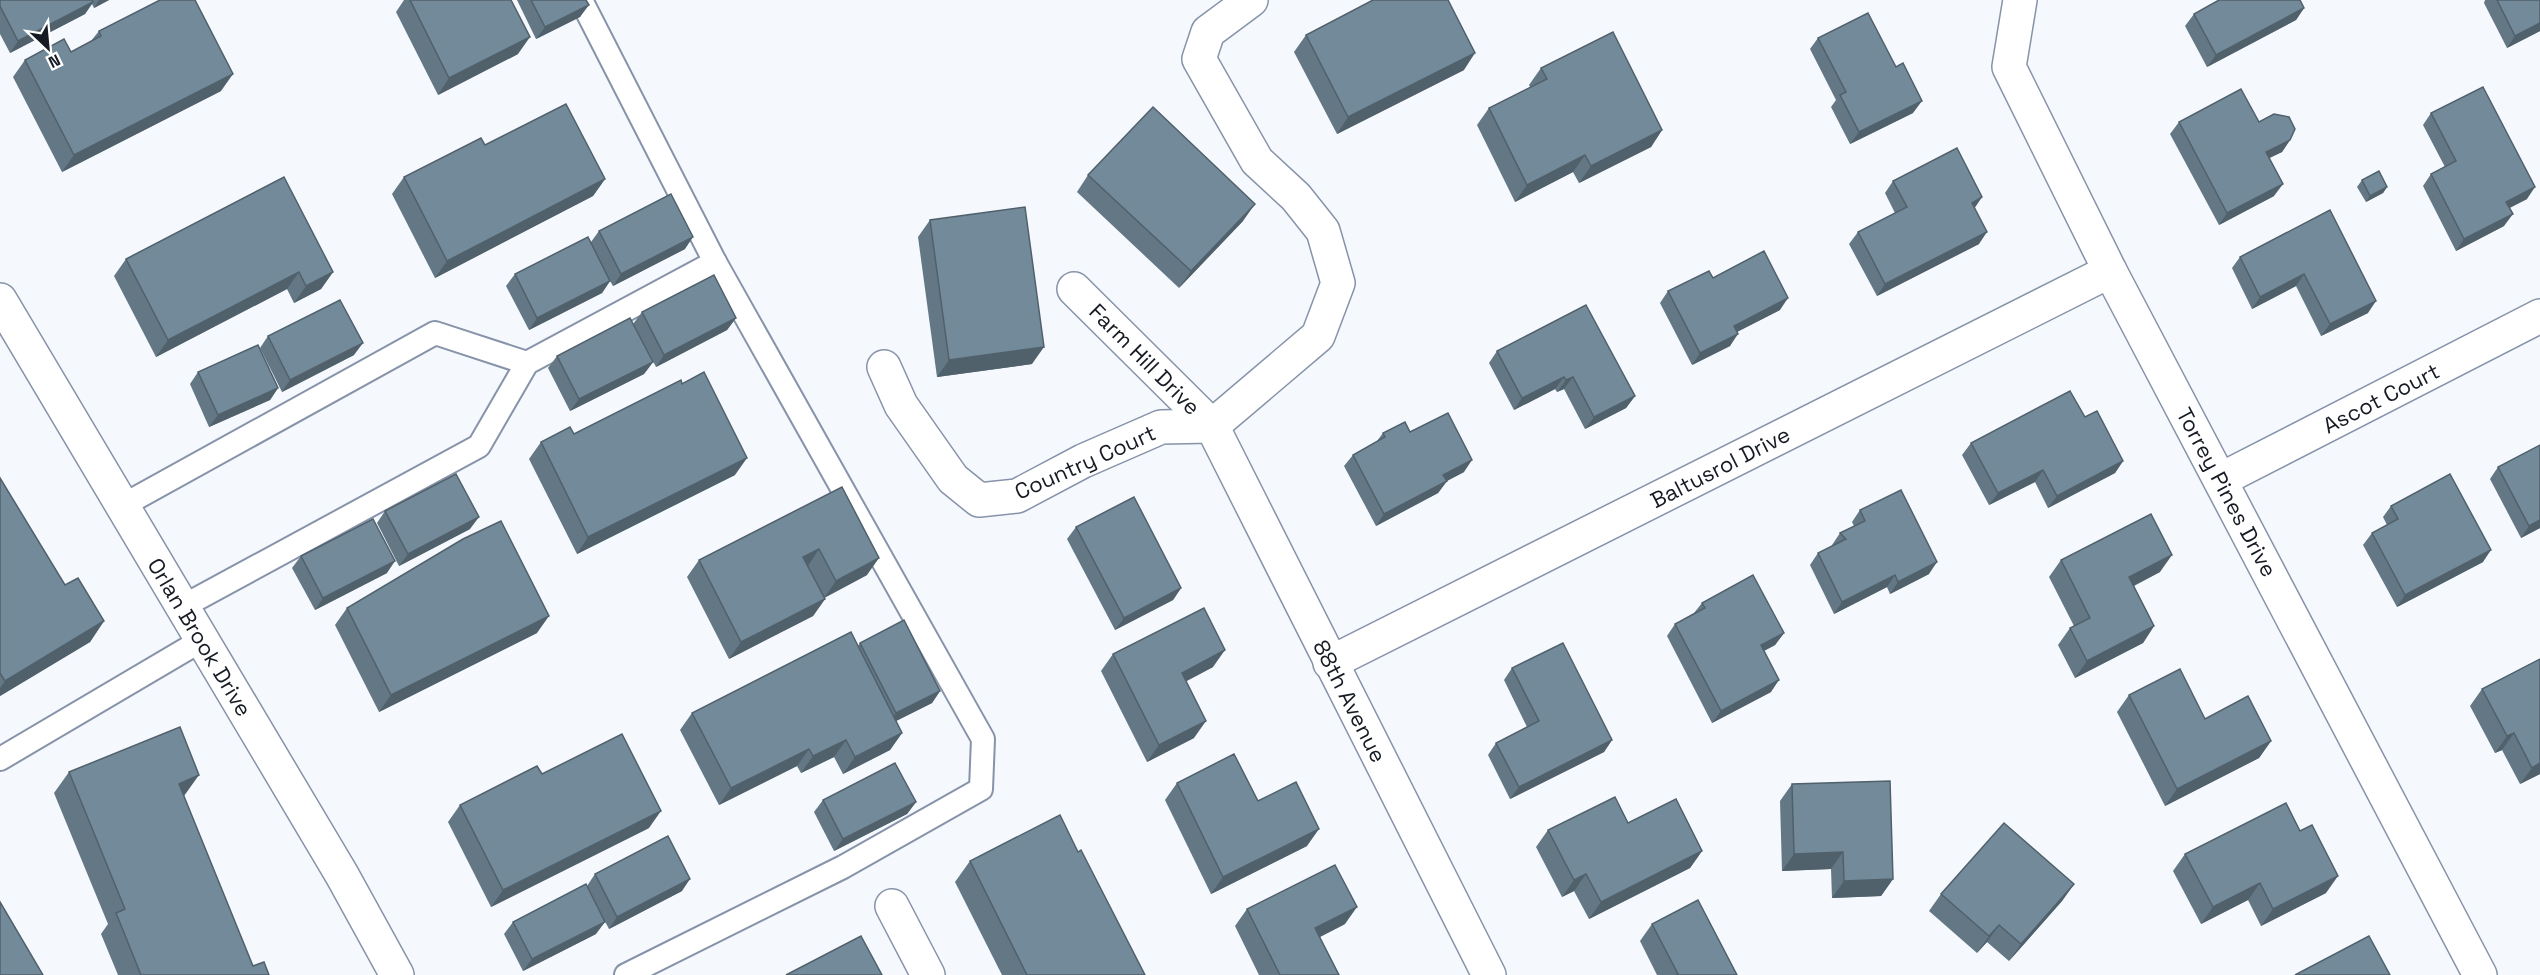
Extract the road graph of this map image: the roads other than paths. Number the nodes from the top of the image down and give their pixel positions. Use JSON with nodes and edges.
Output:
{"nodes":[{"id":1,"x":581,"y":0,"type":"edge"},
{"id":2,"x":1251,"y":0,"type":"edge"},
{"id":3,"x":2020,"y":0,"type":"edge"},
{"id":4,"x":715,"y":262,"type":"junction"},
{"id":5,"x":2110,"y":271,"type":"junction"},
{"id":6,"x":1074,"y":289,"type":"dead end"},
{"id":7,"x":0,"y":301,"type":"edge"},
{"id":8,"x":2540,"y":316,"type":"edge"},
{"id":9,"x":527,"y":363,"type":"junction"},
{"id":10,"x":884,"y":367,"type":"dead end"},
{"id":11,"x":1212,"y":426,"type":"junction"},
{"id":12,"x":2222,"y":479,"type":"junction"},
{"id":13,"x":122,"y":506,"type":"junction"},
{"id":14,"x":182,"y":607,"type":"junction"},
{"id":15,"x":202,"y":640,"type":"junction"},
{"id":16,"x":1330,"y":663,"type":"junction"},
{"id":17,"x":0,"y":759,"type":"edge"},
{"id":18,"x":892,"y":906,"type":"dead end"},
{"id":19,"x":397,"y":975,"type":"edge"},
{"id":20,"x":626,"y":975,"type":"edge"},
{"id":21,"x":928,"y":975,"type":"edge"},
{"id":22,"x":1489,"y":975,"type":"edge"},
{"id":23,"x":2480,"y":975,"type":"edge"}],
"edges":[{"from":1,"to":4,"type":"lane"},
{"from":2,"to":11,"type":"street","name":"Farm Hill Drive"},
{"from":3,"to":5,"type":"street","name":"Torrey Pines Drive"},
{"from":4,"to":9,"type":"lane"},
{"from":4,"to":20,"type":"lane"},
{"from":5,"to":12,"type":"street","name":"Torrey Pines Drive"},
{"from":5,"to":16,"type":"street","name":"Baltusrol Drive"},
{"from":6,"to":11,"type":"street","name":"Farm Hill Drive"},
{"from":7,"to":13,"type":"street","name":"Orlan Brook Drive"},
{"from":8,"to":12,"type":"street","name":"Ascot Court"},
{"from":9,"to":13,"type":"lane"},
{"from":9,"to":14,"type":"lane"},
{"from":10,"to":11,"type":"street","name":"Country Court"},
{"from":11,"to":16,"type":"street","name":"88th Avenue"},
{"from":12,"to":23,"type":"street","name":"Torrey Pines Drive"},
{"from":13,"to":14,"type":"street","name":"Orlan Brook Drive"},
{"from":14,"to":15,"type":"street","name":"Orlan Brook Drive"},
{"from":15,"to":17,"type":"lane"},
{"from":15,"to":19,"type":"street","name":"Orlan Brook Drive"},
{"from":16,"to":22,"type":"street","name":"88th Avenue"},
{"from":18,"to":21,"type":"street"}]}
